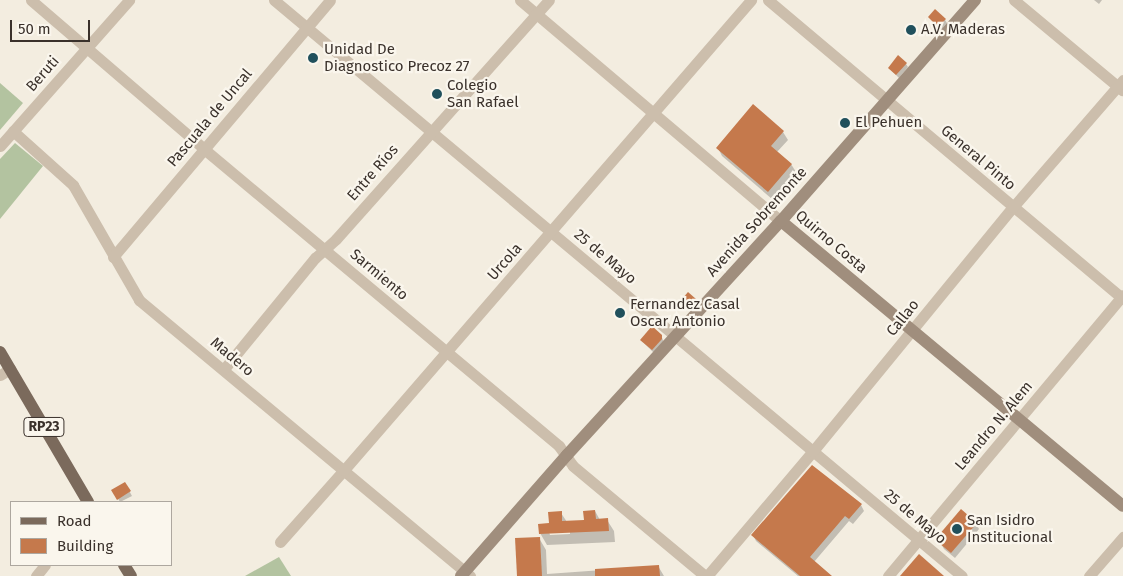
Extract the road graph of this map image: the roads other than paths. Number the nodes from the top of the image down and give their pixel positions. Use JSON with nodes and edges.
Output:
{"nodes":[{"id":1,"x":31,"y":0,"type":"edge"},
{"id":2,"x":129,"y":0,"type":"edge"},
{"id":3,"x":274,"y":0,"type":"edge"},
{"id":4,"x":330,"y":0,"type":"edge"},
{"id":5,"x":520,"y":0,"type":"edge"},
{"id":6,"x":549,"y":0,"type":"edge"},
{"id":7,"x":751,"y":0,"type":"edge"},
{"id":8,"x":768,"y":0,"type":"edge"},
{"id":9,"x":975,"y":0,"type":"edge"},
{"id":10,"x":1014,"y":0,"type":"edge"},
{"id":11,"x":537,"y":14,"type":"junction"},
{"id":12,"x":307,"y":28,"type":"junction"},
{"id":13,"x":87,"y":47,"type":"junction"},
{"id":14,"x":1121,"y":86,"type":"edge"},
{"id":15,"x":886,"y":101,"type":"junction"},
{"id":16,"x":654,"y":113,"type":"junction"},
{"id":17,"x":13,"y":131,"type":"junction"},
{"id":18,"x":430,"y":131,"type":"junction"},
{"id":19,"x":0,"y":146,"type":"edge"},
{"id":20,"x":204,"y":148,"type":"junction"},
{"id":21,"x":1013,"y":207,"type":"junction"},
{"id":22,"x":781,"y":221,"type":"junction"},
{"id":23,"x":551,"y":232,"type":"junction"},
{"id":24,"x":324,"y":250,"type":"junction"},
{"id":25,"x":113,"y":257,"type":"junction"},
{"id":26,"x":1122,"y":297,"type":"edge"},
{"id":27,"x":912,"y":330,"type":"junction"},
{"id":28,"x":676,"y":335,"type":"junction"},
{"id":29,"x":0,"y":352,"type":"edge"},
{"id":30,"x":447,"y":352,"type":"junction"},
{"id":31,"x":224,"y":369,"type":"junction"},
{"id":32,"x":5,"y":372,"type":"edge"},
{"id":33,"x":1019,"y":419,"type":"junction"},
{"id":34,"x":813,"y":451,"type":"junction"},
{"id":35,"x":567,"y":455,"type":"junction"},
{"id":36,"x":344,"y":470,"type":"junction"},
{"id":37,"x":87,"y":501,"type":"edge"},
{"id":38,"x":1123,"y":506,"type":"edge"},
{"id":39,"x":1123,"y":537,"type":"edge"},
{"id":40,"x":918,"y":540,"type":"junction"},
{"id":41,"x":280,"y":542,"type":"dead end"},
{"id":42,"x":44,"y":566,"type":"edge"},
{"id":43,"x":465,"y":575,"type":"edge"},
{"id":44,"x":36,"y":576,"type":"edge"},
{"id":45,"x":706,"y":576,"type":"edge"},
{"id":46,"x":888,"y":576,"type":"edge"},
{"id":47,"x":962,"y":576,"type":"edge"},
{"id":48,"x":1090,"y":576,"type":"edge"}],
"edges":[{"from":1,"to":13,"type":"street","name":"Sarmiento"},
{"from":2,"to":13,"type":"street","name":"Beruti"},
{"from":3,"to":12,"type":"street","name":"25 de Mayo"},
{"from":4,"to":12,"type":"street","name":"Pascuala de Uncal"},
{"from":5,"to":11,"type":"street","name":"Quirno Costa"},
{"from":6,"to":11,"type":"street","name":"Entre Ríos"},
{"from":7,"to":16,"type":"street","name":"Urcola"},
{"from":8,"to":15,"type":"street","name":"General Pinto"},
{"from":9,"to":15,"type":"main road","name":"Avenida Sobremonte"},
{"from":10,"to":14,"type":"street"},
{"from":11,"to":16,"type":"street","name":"Quirno Costa"},
{"from":11,"to":18,"type":"street","name":"Entre Ríos"},
{"from":12,"to":18,"type":"street","name":"25 de Mayo"},
{"from":12,"to":20,"type":"street","name":"Pascuala de Uncal"},
{"from":13,"to":17,"type":"street","name":"Beruti"},
{"from":13,"to":20,"type":"street","name":"Sarmiento"},
{"from":14,"to":21,"type":"street","name":"Callao"},
{"from":15,"to":21,"type":"street","name":"General Pinto"},
{"from":15,"to":22,"type":"main road","name":"Avenida Sobremonte"},
{"from":16,"to":22,"type":"street","name":"Quirno Costa"},
{"from":16,"to":23,"type":"street","name":"Urcola"},
{"from":17,"to":19,"type":"street","name":"Beruti"},
{"from":17,"to":25,"type":"street","name":"Madero"},
{"from":18,"to":23,"type":"street","name":"25 de Mayo"},
{"from":18,"to":24,"type":"street","name":"Entre Ríos"},
{"from":20,"to":24,"type":"street","name":"Sarmiento"},
{"from":20,"to":25,"type":"street","name":"Pascuala de Uncal"},
{"from":21,"to":26,"type":"street","name":"General Pinto"},
{"from":21,"to":27,"type":"street","name":"Callao"},
{"from":22,"to":27,"type":"main road","name":"Quirno Costa"},
{"from":22,"to":28,"type":"main road","name":"Avenida Sobremonte"},
{"from":23,"to":28,"type":"street","name":"25 de Mayo"},
{"from":23,"to":30,"type":"street","name":"Urcola"},
{"from":24,"to":30,"type":"street","name":"Sarmiento"},
{"from":24,"to":31,"type":"street","name":"Entre Ríos"},
{"from":25,"to":31,"type":"street","name":"Madero"},
{"from":26,"to":33,"type":"street","name":"Leandro N. Alem"},
{"from":27,"to":33,"type":"main road","name":"Quirno Costa"},
{"from":27,"to":34,"type":"street","name":"Callao"},
{"from":28,"to":34,"type":"street","name":"25 de Mayo"},
{"from":28,"to":35,"type":"main road","name":"Avenida Sobremonte"},
{"from":29,"to":32,"type":"main road","number":"RP23"},
{"from":30,"to":35,"type":"street","name":"Sarmiento"},
{"from":30,"to":36,"type":"street","name":"Urcola"},
{"from":31,"to":36,"type":"street","name":"Madero"},
{"from":32,"to":37,"type":"main road","number":"RP23"},
{"from":33,"to":38,"type":"main road","name":"Quirno Costa"},
{"from":33,"to":40,"type":"street","name":"Leandro N. Alem"},
{"from":34,"to":40,"type":"street","name":"25 de Mayo"},
{"from":34,"to":45,"type":"street","name":"Callao"},
{"from":35,"to":43,"type":"main road","name":"Avenida Sobremonte"},
{"from":35,"to":45,"type":"street","name":"Sarmiento"},
{"from":36,"to":41,"type":"street","name":"Urcola"},
{"from":36,"to":43,"type":"street","name":"Madero"},
{"from":39,"to":48,"type":"street"},
{"from":40,"to":46,"type":"street","name":"Leandro N. Alem"},
{"from":40,"to":47,"type":"street","name":"25 de Mayo"},
{"from":42,"to":44,"type":"street"}]}
